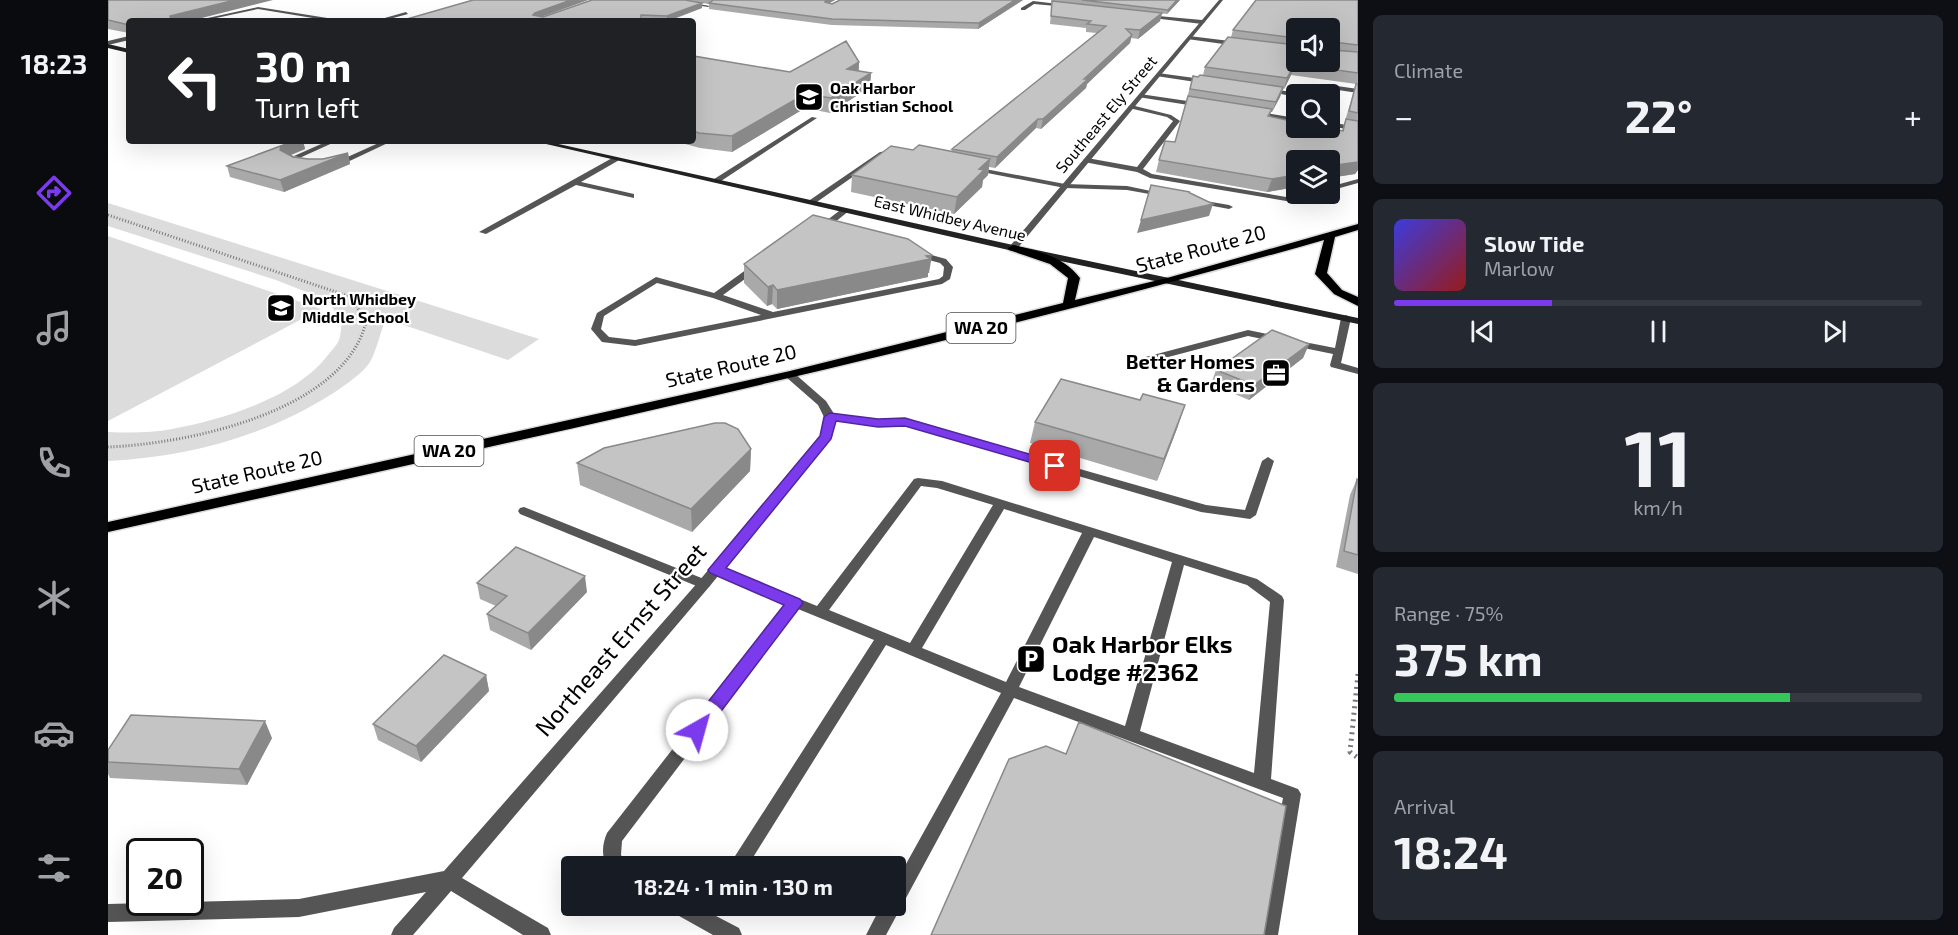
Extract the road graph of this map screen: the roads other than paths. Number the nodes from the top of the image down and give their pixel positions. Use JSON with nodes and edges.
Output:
{"nodes":[{"id":1,"x":664,"y":0,"type":"edge"},
{"id":2,"x":1221,"y":0,"type":"edge"},
{"id":3,"x":708,"y":6,"type":"dead end"},
{"id":4,"x":1078,"y":8,"type":"edge"},
{"id":5,"x":1023,"y":9,"type":"dead end"},
{"id":6,"x":406,"y":12,"type":"dead end"},
{"id":7,"x":1134,"y":14,"type":"edge"},
{"id":8,"x":210,"y":18,"type":"edge"},
{"id":9,"x":321,"y":18,"type":"edge"},
{"id":10,"x":386,"y":18,"type":"edge"},
{"id":11,"x":1202,"y":22,"type":"junction"},
{"id":12,"x":1189,"y":38,"type":"junction"},
{"id":13,"x":126,"y":39,"type":"edge"},
{"id":14,"x":108,"y":45,"type":"edge"},
{"id":15,"x":1248,"y":46,"type":"edge"},
{"id":16,"x":126,"y":50,"type":"edge"},
{"id":17,"x":1158,"y":75,"type":"junction"},
{"id":18,"x":1215,"y":83,"type":"edge"},
{"id":19,"x":1340,"y":88,"type":"edge"},
{"id":20,"x":1261,"y":89,"type":"edge"},
{"id":21,"x":1358,"y":91,"type":"edge"},
{"id":22,"x":1286,"y":93,"type":"edge"},
{"id":23,"x":1140,"y":96,"type":"junction"},
{"id":24,"x":1207,"y":106,"type":"edge"},
{"id":25,"x":1131,"y":107,"type":"junction"},
{"id":26,"x":1240,"y":111,"type":"edge"},
{"id":27,"x":814,"y":118,"type":"edge"},
{"id":28,"x":1286,"y":118,"type":"edge"},
{"id":29,"x":1340,"y":126,"type":"edge"},
{"id":30,"x":1358,"y":129,"type":"edge"},
{"id":31,"x":327,"y":144,"type":"edge"},
{"id":32,"x":381,"y":144,"type":"edge"},
{"id":33,"x":550,"y":144,"type":"edge"},
{"id":34,"x":897,"y":153,"type":"edge"},
{"id":35,"x":617,"y":159,"type":"junction"},
{"id":36,"x":1087,"y":160,"type":"junction"},
{"id":37,"x":303,"y":164,"type":"edge"},
{"id":38,"x":964,"y":166,"type":"edge"},
{"id":39,"x":329,"y":167,"type":"edge"},
{"id":40,"x":1139,"y":170,"type":"junction"},
{"id":41,"x":715,"y":181,"type":"junction"},
{"id":42,"x":1358,"y":181,"type":"edge"},
{"id":43,"x":574,"y":182,"type":"junction"},
{"id":44,"x":1065,"y":186,"type":"junction"},
{"id":45,"x":1340,"y":186,"type":"edge"},
{"id":46,"x":631,"y":196,"type":"dead end"},
{"id":47,"x":1172,"y":196,"type":"edge"},
{"id":48,"x":1184,"y":198,"type":"edge"},
{"id":49,"x":1286,"y":199,"type":"edge"},
{"id":50,"x":811,"y":202,"type":"junction"},
{"id":51,"x":1229,"y":207,"type":"dead end"},
{"id":52,"x":846,"y":210,"type":"junction"},
{"id":53,"x":810,"y":227,"type":"edge"},
{"id":54,"x":1358,"y":227,"type":"edge"},
{"id":55,"x":823,"y":229,"type":"junction"},
{"id":56,"x":483,"y":232,"type":"dead end"},
{"id":57,"x":834,"y":232,"type":"edge"},
{"id":58,"x":1330,"y":235,"type":"junction"},
{"id":59,"x":1013,"y":248,"type":"junction"},
{"id":60,"x":910,"y":252,"type":"edge"},
{"id":61,"x":763,"y":261,"type":"edge"},
{"id":62,"x":1171,"y":280,"type":"junction"},
{"id":63,"x":716,"y":296,"type":"junction"},
{"id":64,"x":1358,"y":302,"type":"edge"},
{"id":65,"x":1068,"y":306,"type":"junction"},
{"id":66,"x":771,"y":315,"type":"junction"},
{"id":67,"x":1346,"y":318,"type":"junction"},
{"id":68,"x":1358,"y":321,"type":"edge"},
{"id":69,"x":1339,"y":352,"type":"junction"},
{"id":70,"x":1138,"y":362,"type":"dead end"},
{"id":71,"x":1358,"y":371,"type":"edge"},
{"id":72,"x":790,"y":375,"type":"junction"},
{"id":73,"x":830,"y":417,"type":"junction"},
{"id":74,"x":1268,"y":461,"type":"dead end"},
{"id":75,"x":1001,"y":503,"type":"junction"},
{"id":76,"x":524,"y":511,"type":"dead end"},
{"id":77,"x":108,"y":527,"type":"edge"},
{"id":78,"x":1090,"y":531,"type":"junction"},
{"id":79,"x":1179,"y":559,"type":"junction"},
{"id":80,"x":716,"y":570,"type":"junction"},
{"id":81,"x":704,"y":584,"type":"junction"},
{"id":82,"x":795,"y":603,"type":"junction"},
{"id":83,"x":819,"y":613,"type":"junction"},
{"id":84,"x":884,"y":639,"type":"junction"},
{"id":85,"x":912,"y":651,"type":"junction"},
{"id":86,"x":1010,"y":690,"type":"junction"},
{"id":87,"x":1131,"y":735,"type":"junction"},
{"id":88,"x":1262,"y":783,"type":"junction"},
{"id":89,"x":612,"y":856,"type":"edge"},
{"id":90,"x":744,"y":856,"type":"edge"},
{"id":91,"x":448,"y":879,"type":"junction"},
{"id":92,"x":906,"y":881,"type":"edge"},
{"id":93,"x":108,"y":913,"type":"edge"},
{"id":94,"x":711,"y":916,"type":"edge"},
{"id":95,"x":886,"y":916,"type":"edge"},
{"id":96,"x":401,"y":935,"type":"edge"},
{"id":97,"x":541,"y":935,"type":"edge"},
{"id":98,"x":732,"y":935,"type":"edge"},
{"id":99,"x":876,"y":935,"type":"edge"},
{"id":100,"x":1268,"y":935,"type":"edge"}],
"edges":[{"from":1,"to":3,"type":"street"},
{"from":2,"to":11,"type":"street","name":"Southeast Ely Street"},
{"from":4,"to":5,"type":"street"},
{"from":6,"to":10,"type":"street"},
{"from":7,"to":11,"type":"street"},
{"from":8,"to":9,"type":"street"},
{"from":11,"to":12,"type":"street","name":"Southeast Ely Street"},
{"from":12,"to":15,"type":"street"},
{"from":12,"to":17,"type":"street","name":"Southeast Ely Street"},
{"from":13,"to":14,"type":"street"},
{"from":14,"to":16,"type":"street"},
{"from":17,"to":18,"type":"street"},
{"from":17,"to":23,"type":"street","name":"Southeast Ely Street"},
{"from":19,"to":21,"type":"street"},
{"from":20,"to":22,"type":"street"},
{"from":23,"to":24,"type":"street"},
{"from":23,"to":25,"type":"street","name":"Southeast Ely Street"},
{"from":25,"to":36,"type":"street","name":"Southeast Ely Street"},
{"from":25,"to":40,"type":"street"},
{"from":26,"to":28,"type":"street"},
{"from":27,"to":41,"type":"street"},
{"from":29,"to":30,"type":"street"},
{"from":31,"to":37,"type":"street"},
{"from":32,"to":39,"type":"street"},
{"from":33,"to":35,"type":"street","name":"East Whidbey Avenue"},
{"from":34,"to":50,"type":"street"},
{"from":35,"to":41,"type":"street","name":"East Whidbey Avenue"},
{"from":35,"to":43,"type":"street"},
{"from":36,"to":40,"type":"street"},
{"from":36,"to":44,"type":"street","name":"Southeast Ely Street"},
{"from":38,"to":44,"type":"street"},
{"from":40,"to":49,"type":"street"},
{"from":41,"to":50,"type":"street","name":"East Whidbey Avenue"},
{"from":42,"to":45,"type":"street"},
{"from":43,"to":46,"type":"street"},
{"from":43,"to":56,"type":"street"},
{"from":44,"to":47,"type":"street"},
{"from":44,"to":59,"type":"street","name":"Southeast Ely Street"},
{"from":48,"to":51,"type":"street"},
{"from":50,"to":52,"type":"street","name":"East Whidbey Avenue"},
{"from":52,"to":55,"type":"street"},
{"from":52,"to":59,"type":"street","name":"East Whidbey Avenue"},
{"from":53,"to":55,"type":"street"},
{"from":54,"to":58,"type":"main road","name":"State Route 20","number":"WA 20"},
{"from":55,"to":57,"type":"street"},
{"from":58,"to":62,"type":"main road","name":"State Route 20","number":"WA 20"},
{"from":58,"to":64,"type":"main road"},
{"from":59,"to":62,"type":"street","name":"East Whidbey Avenue"},
{"from":59,"to":65,"type":"main road"},
{"from":60,"to":66,"type":"street"},
{"from":61,"to":63,"type":"street"},
{"from":62,"to":65,"type":"main road","name":"State Route 20","number":"WA 20"},
{"from":62,"to":67,"type":"street","name":"East Whidbey Avenue"},
{"from":63,"to":66,"type":"street"},
{"from":63,"to":66,"type":"street"},
{"from":65,"to":72,"type":"main road","name":"State Route 20","number":"WA 20"},
{"from":67,"to":68,"type":"street","name":"East Whidbey Avenue"},
{"from":67,"to":69,"type":"street"},
{"from":69,"to":70,"type":"street"},
{"from":69,"to":71,"type":"street"},
{"from":72,"to":73,"type":"street"},
{"from":72,"to":77,"type":"main road","name":"State Route 20","number":"WA 20"},
{"from":73,"to":74,"type":"street"},
{"from":73,"to":80,"type":"street","name":"Northeast Ernst Street"},
{"from":75,"to":78,"type":"street"},
{"from":75,"to":83,"type":"street"},
{"from":75,"to":85,"type":"street"},
{"from":76,"to":81,"type":"street"},
{"from":78,"to":79,"type":"street"},
{"from":78,"to":86,"type":"street"},
{"from":79,"to":87,"type":"street"},
{"from":79,"to":88,"type":"street"},
{"from":80,"to":81,"type":"street","name":"Northeast Ernst Street"},
{"from":80,"to":82,"type":"street"},
{"from":81,"to":91,"type":"street","name":"Northeast Ernst Street"},
{"from":82,"to":83,"type":"street"},
{"from":82,"to":89,"type":"street"},
{"from":83,"to":84,"type":"street"},
{"from":84,"to":85,"type":"street"},
{"from":84,"to":90,"type":"street"},
{"from":85,"to":86,"type":"street"},
{"from":86,"to":87,"type":"street"},
{"from":86,"to":92,"type":"street"},
{"from":87,"to":88,"type":"street"},
{"from":88,"to":100,"type":"street"},
{"from":91,"to":93,"type":"street"},
{"from":91,"to":96,"type":"street","name":"Northeast Ernst Street"},
{"from":91,"to":97,"type":"street"},
{"from":94,"to":98,"type":"street"},
{"from":95,"to":99,"type":"street"}]}
